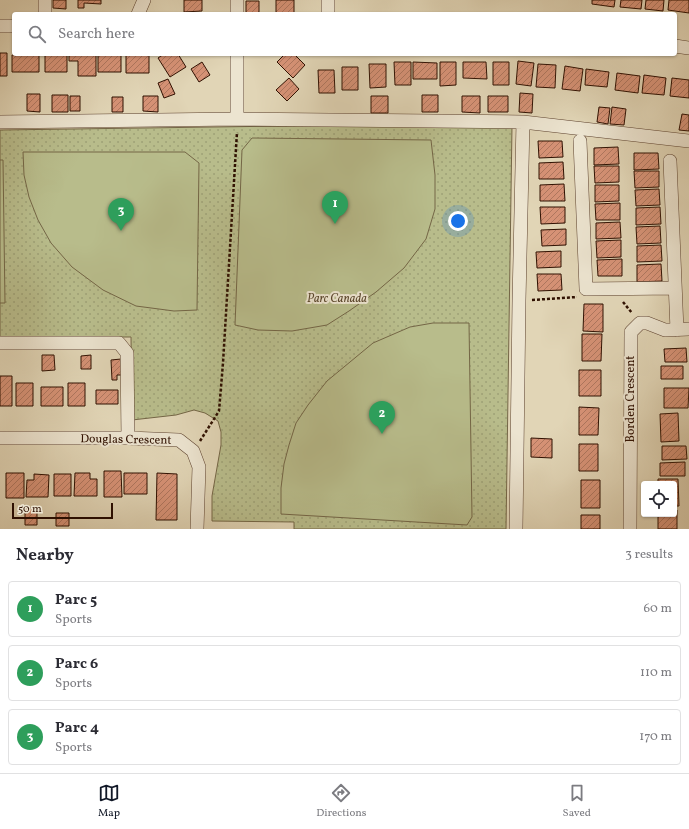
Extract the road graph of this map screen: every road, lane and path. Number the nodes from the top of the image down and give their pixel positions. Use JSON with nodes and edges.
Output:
{"nodes":[{"id":1,"x":45,"y":0,"type":"edge"},
{"id":2,"x":144,"y":0,"type":"edge"},
{"id":3,"x":237,"y":0,"type":"edge"},
{"id":4,"x":328,"y":0,"type":"edge"},
{"id":5,"x":45,"y":12,"type":"edge"},
{"id":6,"x":139,"y":12,"type":"edge"},
{"id":7,"x":237,"y":12,"type":"edge"},
{"id":8,"x":328,"y":12,"type":"edge"},
{"id":9,"x":0,"y":26,"type":"edge"},
{"id":10,"x":12,"y":26,"type":"edge"},
{"id":11,"x":677,"y":46,"type":"edge"},
{"id":12,"x":689,"y":48,"type":"edge"},
{"id":13,"x":237,"y":56,"type":"edge"},
{"id":14,"x":237,"y":119,"type":"junction"},
{"id":15,"x":0,"y":122,"type":"edge"},
{"id":16,"x":523,"y":122,"type":"junction"},
{"id":17,"x":580,"y":141,"type":"dead end"},
{"id":18,"x":689,"y":141,"type":"edge"},
{"id":19,"x":670,"y":161,"type":"dead end"},
{"id":20,"x":675,"y":288,"type":"junction"},
{"id":21,"x":579,"y":297,"type":"dead end"},
{"id":22,"x":621,"y":300,"type":"dead end"},
{"id":23,"x":519,"y":301,"type":"junction"},
{"id":24,"x":640,"y":323,"type":"junction"},
{"id":25,"x":683,"y":329,"type":"edge"},
{"id":26,"x":0,"y":343,"type":"edge"},
{"id":27,"x":0,"y":438,"type":"edge"},
{"id":28,"x":128,"y":438,"type":"junction"},
{"id":29,"x":193,"y":451,"type":"junction"},
{"id":30,"x":197,"y":529,"type":"edge"},
{"id":31,"x":516,"y":529,"type":"edge"},
{"id":32,"x":630,"y":529,"type":"edge"}],
"edges":[{"from":1,"to":5,"type":"street"},
{"from":2,"to":6,"type":"street"},
{"from":3,"to":7,"type":"street"},
{"from":4,"to":8,"type":"street"},
{"from":9,"to":10,"type":"street"},
{"from":11,"to":12,"type":"street"},
{"from":13,"to":14,"type":"street"},
{"from":14,"to":15,"type":"street"},
{"from":14,"to":16,"type":"street"},
{"from":14,"to":29,"type":"path"},
{"from":16,"to":18,"type":"street"},
{"from":16,"to":23,"type":"street"},
{"from":17,"to":20,"type":"street"},
{"from":19,"to":20,"type":"street"},
{"from":20,"to":25,"type":"street"},
{"from":21,"to":23,"type":"path"},
{"from":22,"to":24,"type":"path"},
{"from":23,"to":31,"type":"street"},
{"from":24,"to":25,"type":"street"},
{"from":24,"to":32,"type":"street","name":"Borden Crescent"},
{"from":26,"to":28,"type":"street"},
{"from":27,"to":28,"type":"street","name":"Douglas Crescent"},
{"from":28,"to":29,"type":"street","name":"Douglas Crescent"},
{"from":29,"to":30,"type":"street"}]}
